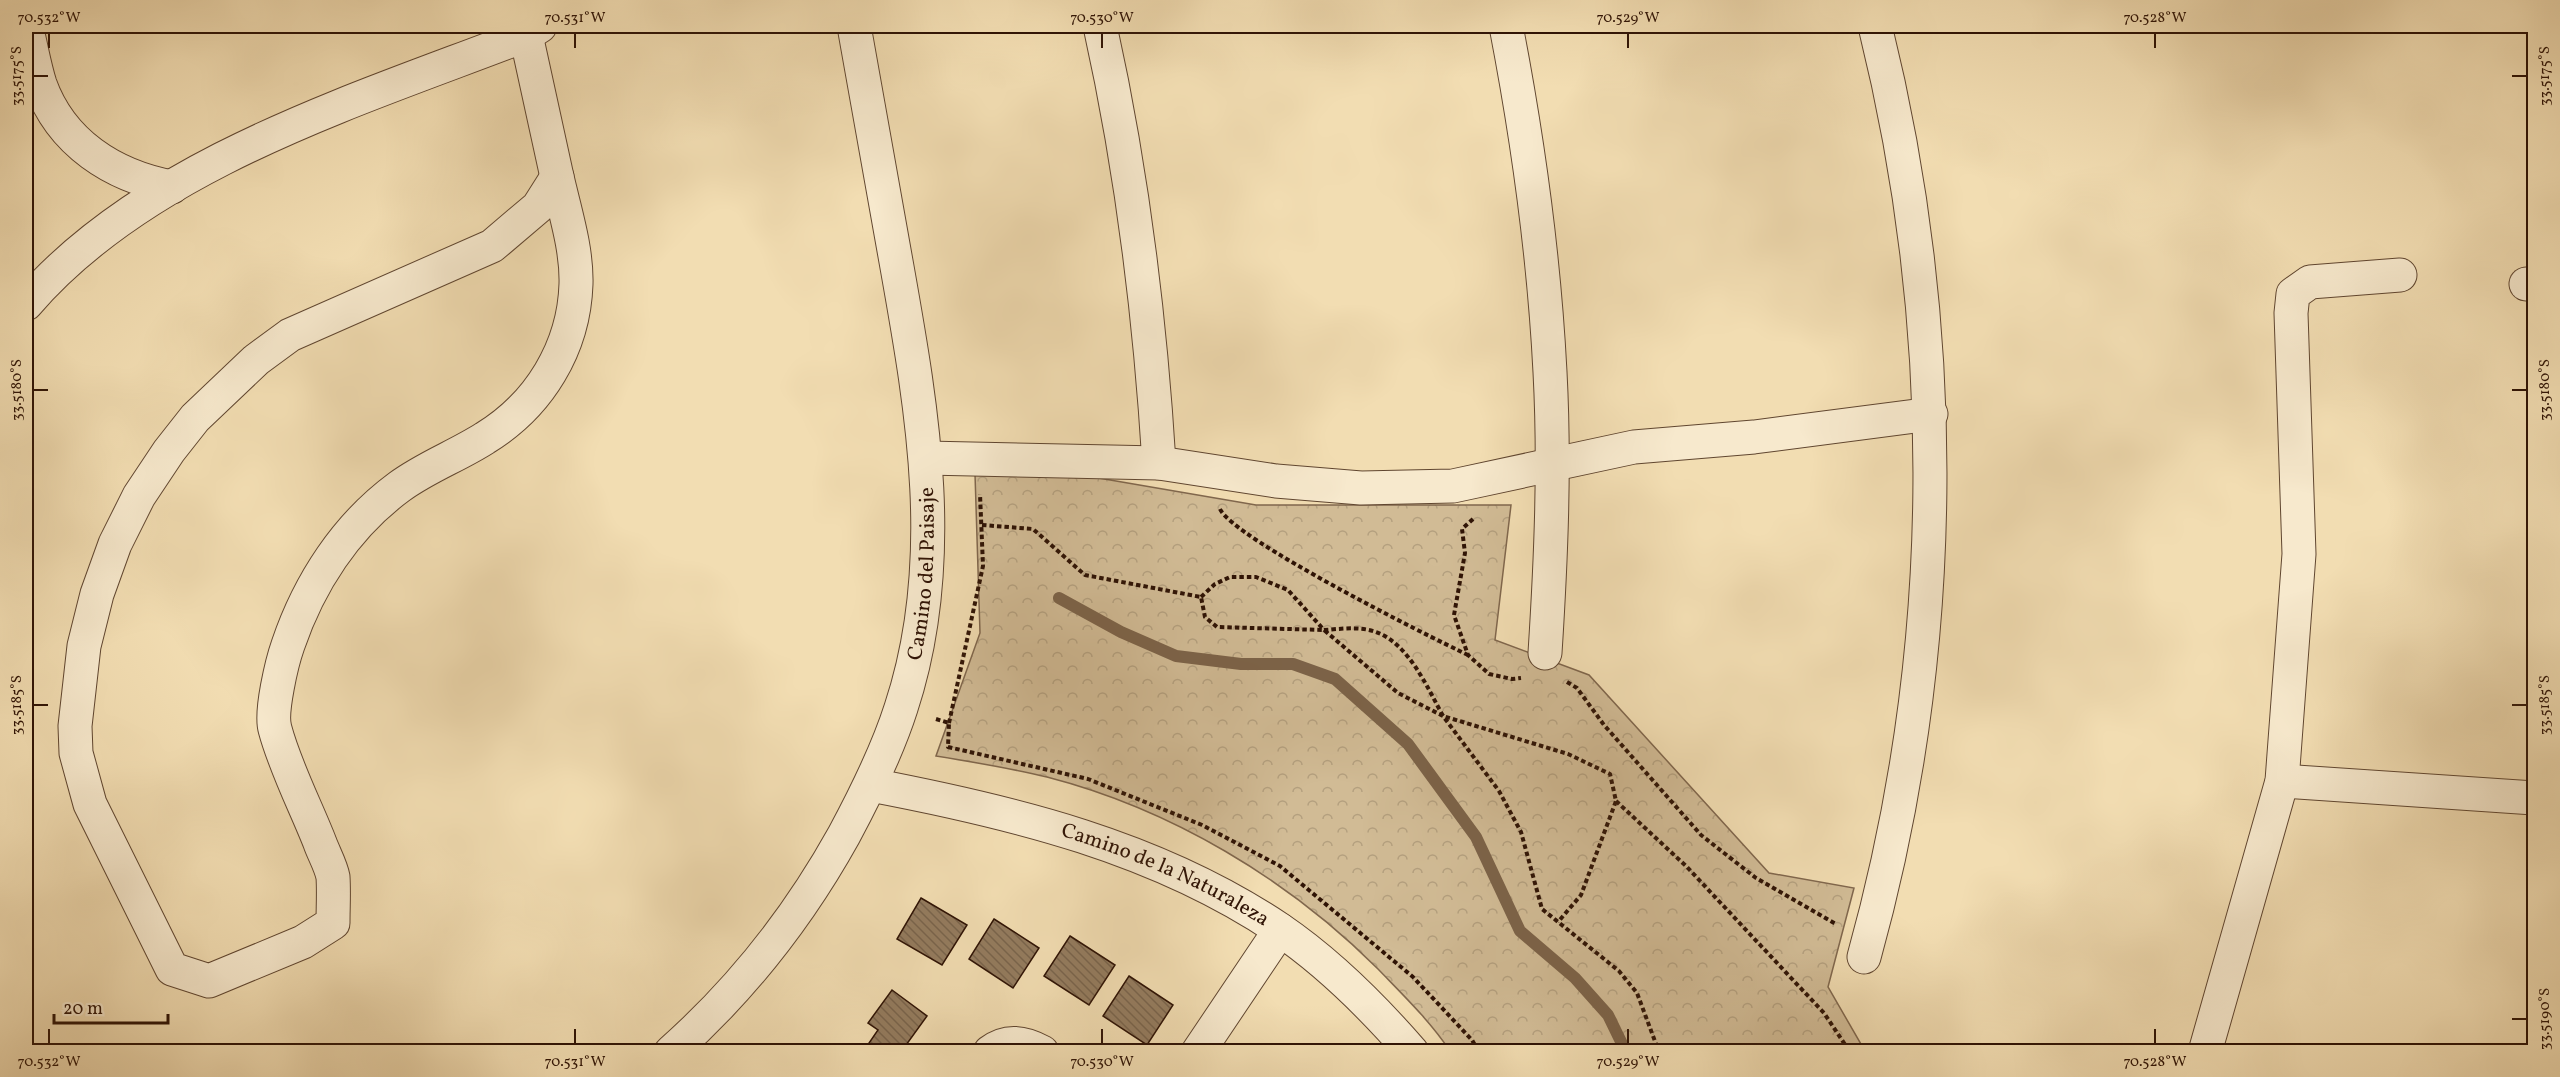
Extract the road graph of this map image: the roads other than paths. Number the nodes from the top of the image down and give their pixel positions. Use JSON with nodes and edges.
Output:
{"nodes":[{"id":1,"x":26,"y":26,"type":"edge"},
{"id":2,"x":854,"y":26,"type":"edge"},
{"id":3,"x":1100,"y":26,"type":"edge"},
{"id":4,"x":1506,"y":26,"type":"edge"},
{"id":5,"x":1875,"y":26,"type":"edge"},
{"id":6,"x":533,"y":30,"type":"edge"},
{"id":7,"x":557,"y":177,"type":"junction"},
{"id":8,"x":172,"y":187,"type":"junction"},
{"id":9,"x":2400,"y":275,"type":"dead end"},
{"id":10,"x":26,"y":304,"type":"edge"},
{"id":11,"x":1931,"y":414,"type":"junction"},
{"id":12,"x":926,"y":458,"type":"junction"},
{"id":13,"x":1159,"y":463,"type":"junction"},
{"id":14,"x":1552,"y":466,"type":"junction"},
{"id":15,"x":1552,"y":665,"type":"road end"},
{"id":16,"x":2282,"y":781,"type":"junction"},
{"id":17,"x":871,"y":785,"type":"junction"},
{"id":18,"x":2535,"y":798,"type":"edge"},
{"id":19,"x":1280,"y":930,"type":"junction"},
{"id":20,"x":1866,"y":949,"type":"road end"},
{"id":21,"x":671,"y":1052,"type":"edge"},
{"id":22,"x":990,"y":1052,"type":"edge"},
{"id":23,"x":1042,"y":1052,"type":"edge"},
{"id":24,"x":1198,"y":1052,"type":"edge"},
{"id":25,"x":1412,"y":1052,"type":"edge"},
{"id":26,"x":2205,"y":1052,"type":"edge"}],
"edges":[{"from":1,"to":8,"type":"street"},
{"from":2,"to":12,"type":"street","name":"Camino del Paisaje"},
{"from":3,"to":13,"type":"street"},
{"from":4,"to":14,"type":"street"},
{"from":5,"to":11,"type":"street"},
{"from":6,"to":7,"type":"street"},
{"from":6,"to":8,"type":"street"},
{"from":7,"to":7,"type":"street"},
{"from":8,"to":10,"type":"street"},
{"from":9,"to":16,"type":"street"},
{"from":11,"to":14,"type":"street"},
{"from":11,"to":20,"type":"street"},
{"from":12,"to":13,"type":"street"},
{"from":12,"to":17,"type":"street","name":"Camino del Paisaje"},
{"from":13,"to":14,"type":"street"},
{"from":14,"to":15,"type":"street"},
{"from":16,"to":18,"type":"street"},
{"from":16,"to":26,"type":"street"},
{"from":17,"to":19,"type":"street","name":"Camino de la Naturaleza"},
{"from":17,"to":21,"type":"street","name":"Camino del Paisaje"},
{"from":19,"to":24,"type":"street"},
{"from":19,"to":25,"type":"street","name":"Camino de la Naturaleza"},
{"from":22,"to":23,"type":"street"}]}
